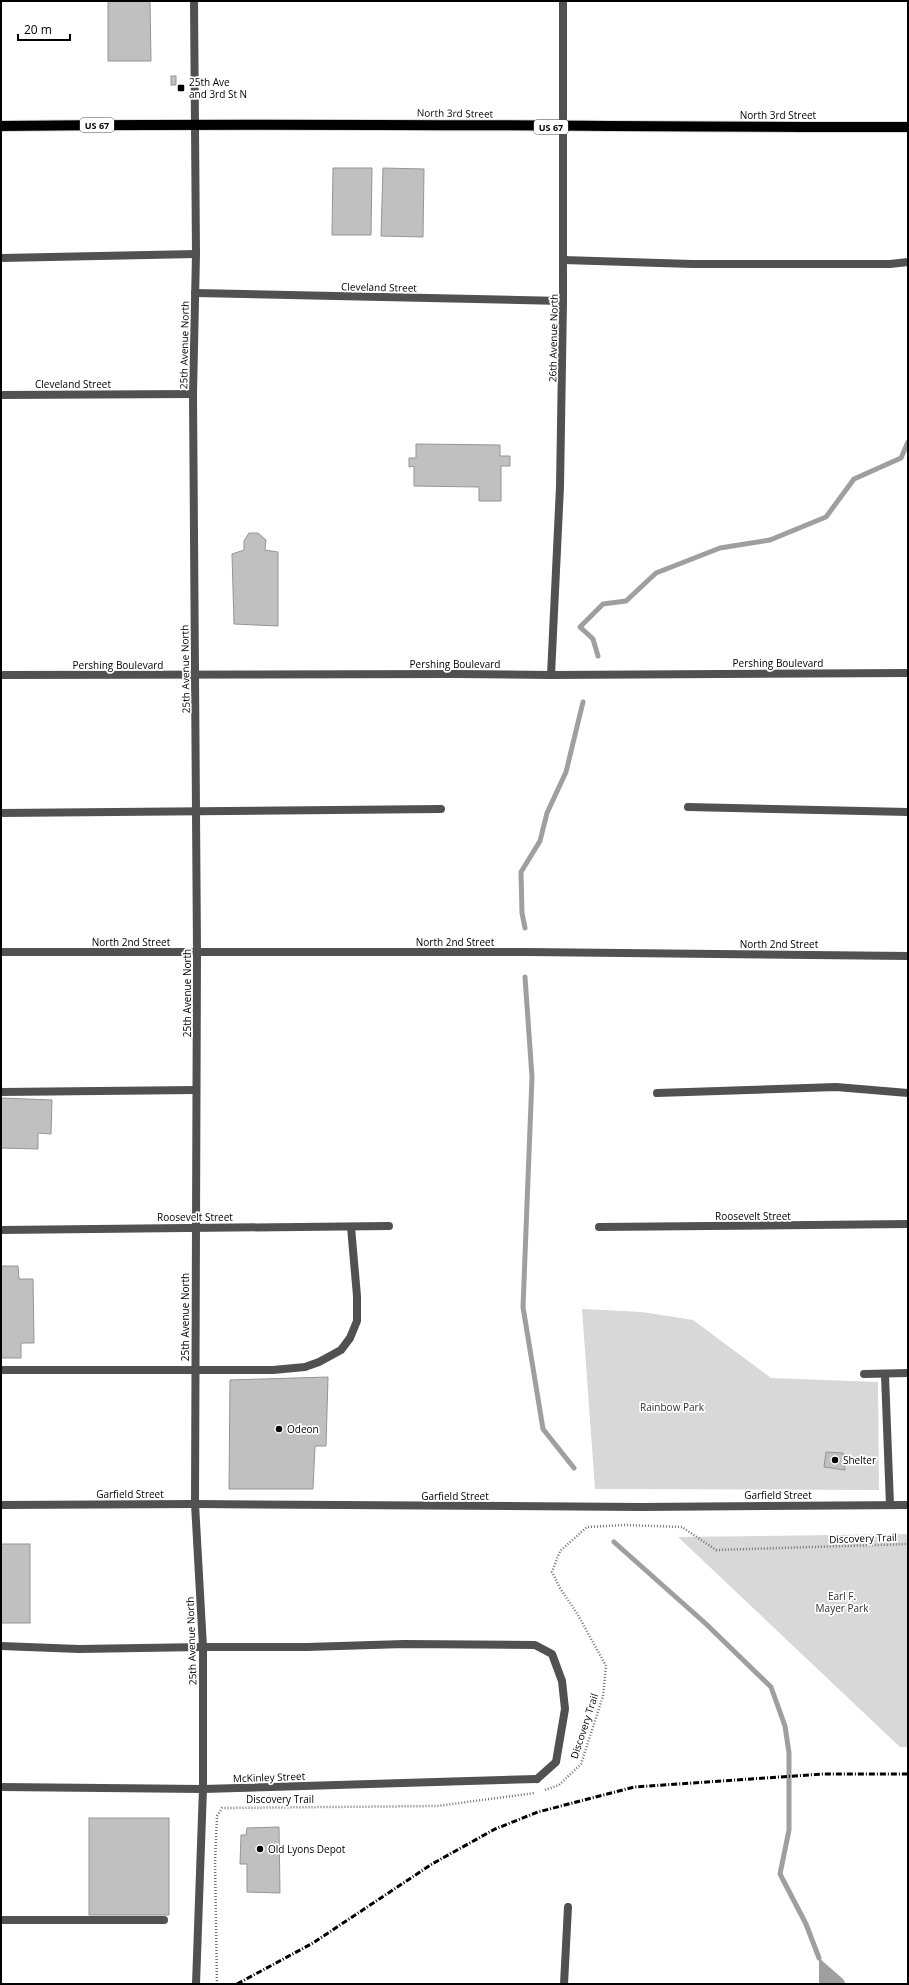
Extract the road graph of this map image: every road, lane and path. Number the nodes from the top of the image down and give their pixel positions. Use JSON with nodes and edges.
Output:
{"nodes":[{"id":1,"x":194,"y":1,"type":"edge"},
{"id":2,"x":564,"y":1,"type":"edge"},
{"id":3,"x":194,"y":124,"type":"junction"},
{"id":4,"x":1,"y":126,"type":"edge"},
{"id":5,"x":563,"y":127,"type":"junction"},
{"id":6,"x":908,"y":127,"type":"edge"},
{"id":7,"x":196,"y":254,"type":"junction"},
{"id":8,"x":1,"y":258,"type":"edge"},
{"id":9,"x":564,"y":260,"type":"junction"},
{"id":10,"x":908,"y":262,"type":"edge"},
{"id":11,"x":195,"y":293,"type":"junction"},
{"id":12,"x":563,"y":300,"type":"junction"},
{"id":13,"x":1,"y":394,"type":"edge"},
{"id":14,"x":194,"y":394,"type":"junction"},
{"id":15,"x":908,"y":673,"type":"edge"},
{"id":16,"x":195,"y":674,"type":"junction"},
{"id":17,"x":1,"y":675,"type":"edge"},
{"id":18,"x":551,"y":675,"type":"junction"},
{"id":19,"x":688,"y":807,"type":"dead end"},
{"id":20,"x":440,"y":809,"type":"dead end"},
{"id":21,"x":197,"y":812,"type":"junction"},
{"id":22,"x":908,"y":812,"type":"edge"},
{"id":23,"x":1,"y":813,"type":"edge"},
{"id":24,"x":1,"y":952,"type":"edge"},
{"id":25,"x":197,"y":952,"type":"junction"},
{"id":26,"x":908,"y":956,"type":"edge"},
{"id":27,"x":196,"y":1090,"type":"junction"},
{"id":28,"x":1,"y":1092,"type":"edge"},
{"id":29,"x":657,"y":1093,"type":"dead end"},
{"id":30,"x":908,"y":1094,"type":"edge"},
{"id":31,"x":908,"y":1224,"type":"edge"},
{"id":32,"x":390,"y":1226,"type":"dead end"},
{"id":33,"x":196,"y":1227,"type":"junction"},
{"id":34,"x":351,"y":1227,"type":"junction"},
{"id":35,"x":599,"y":1227,"type":"dead end"},
{"id":36,"x":1,"y":1230,"type":"edge"},
{"id":37,"x":195,"y":1369,"type":"junction"},
{"id":38,"x":1,"y":1370,"type":"edge"},
{"id":39,"x":864,"y":1374,"type":"dead end"},
{"id":40,"x":908,"y":1374,"type":"edge"},
{"id":41,"x":885,"y":1375,"type":"junction"},
{"id":42,"x":195,"y":1504,"type":"junction"},
{"id":43,"x":1,"y":1505,"type":"edge"},
{"id":44,"x":890,"y":1505,"type":"junction"},
{"id":45,"x":908,"y":1505,"type":"edge"},
{"id":46,"x":908,"y":1544,"type":"edge"},
{"id":47,"x":1,"y":1646,"type":"edge"},
{"id":48,"x":203,"y":1647,"type":"junction"},
{"id":49,"x":1,"y":1787,"type":"edge"},
{"id":50,"x":203,"y":1789,"type":"junction"},
{"id":51,"x":568,"y":1907,"type":"dead end"},
{"id":52,"x":1,"y":1920,"type":"edge"},
{"id":53,"x":164,"y":1920,"type":"dead end"},
{"id":54,"x":196,"y":1984,"type":"edge"},
{"id":55,"x":217,"y":1984,"type":"edge"},
{"id":56,"x":564,"y":1984,"type":"edge"}],
"edges":[{"from":1,"to":3,"type":"street","name":"25th Avenue North"},
{"from":2,"to":5,"type":"street","name":"26th Avenue North"},
{"from":3,"to":4,"type":"main road","name":"North 3rd Street","number":"US 67"},
{"from":3,"to":5,"type":"main road","name":"North 3rd Street","number":"US 67"},
{"from":3,"to":7,"type":"street","name":"25th Avenue North"},
{"from":5,"to":6,"type":"main road","name":"North 3rd Street","number":"US 67"},
{"from":5,"to":9,"type":"street","name":"26th Avenue North"},
{"from":7,"to":8,"type":"street"},
{"from":7,"to":11,"type":"street","name":"25th Avenue North"},
{"from":9,"to":10,"type":"street"},
{"from":9,"to":12,"type":"street","name":"26th Avenue North"},
{"from":11,"to":12,"type":"street","name":"Cleveland Street"},
{"from":11,"to":14,"type":"street","name":"25th Avenue North"},
{"from":12,"to":18,"type":"street","name":"26th Avenue North"},
{"from":13,"to":14,"type":"street","name":"Cleveland Street"},
{"from":14,"to":16,"type":"street","name":"25th Avenue North"},
{"from":15,"to":18,"type":"street","name":"Pershing Boulevard"},
{"from":16,"to":17,"type":"street","name":"Pershing Boulevard"},
{"from":16,"to":18,"type":"street","name":"Pershing Boulevard"},
{"from":16,"to":21,"type":"street","name":"25th Avenue North"},
{"from":19,"to":22,"type":"street"},
{"from":20,"to":21,"type":"street"},
{"from":21,"to":23,"type":"street"},
{"from":21,"to":25,"type":"street","name":"25th Avenue North"},
{"from":24,"to":25,"type":"street","name":"North 2nd Street"},
{"from":25,"to":26,"type":"street","name":"North 2nd Street"},
{"from":25,"to":27,"type":"street","name":"25th Avenue North"},
{"from":27,"to":28,"type":"street"},
{"from":27,"to":33,"type":"street","name":"25th Avenue North"},
{"from":29,"to":30,"type":"street"},
{"from":31,"to":35,"type":"street","name":"Roosevelt Street"},
{"from":32,"to":34,"type":"street","name":"Roosevelt Street"},
{"from":33,"to":34,"type":"street","name":"Roosevelt Street"},
{"from":33,"to":36,"type":"street","name":"Roosevelt Street"},
{"from":33,"to":37,"type":"street","name":"25th Avenue North"},
{"from":34,"to":37,"type":"street"},
{"from":37,"to":38,"type":"street"},
{"from":37,"to":42,"type":"street","name":"25th Avenue North"},
{"from":39,"to":41,"type":"street"},
{"from":40,"to":41,"type":"street"},
{"from":41,"to":44,"type":"street"},
{"from":42,"to":43,"type":"street","name":"Garfield Street"},
{"from":42,"to":44,"type":"street","name":"Garfield Street"},
{"from":42,"to":48,"type":"street","name":"25th Avenue North"},
{"from":44,"to":45,"type":"street","name":"Garfield Street"},
{"from":46,"to":55,"type":"path","name":"Discovery Trail"},
{"from":47,"to":48,"type":"street"},
{"from":48,"to":50,"type":"street","name":"25th Avenue North"},
{"from":48,"to":50,"type":"street","name":"McKinley Street"},
{"from":49,"to":50,"type":"street","name":"McKinley Street"},
{"from":50,"to":54,"type":"street","name":"25th Avenue North"},
{"from":51,"to":56,"type":"street"},
{"from":52,"to":53,"type":"street"}]}
